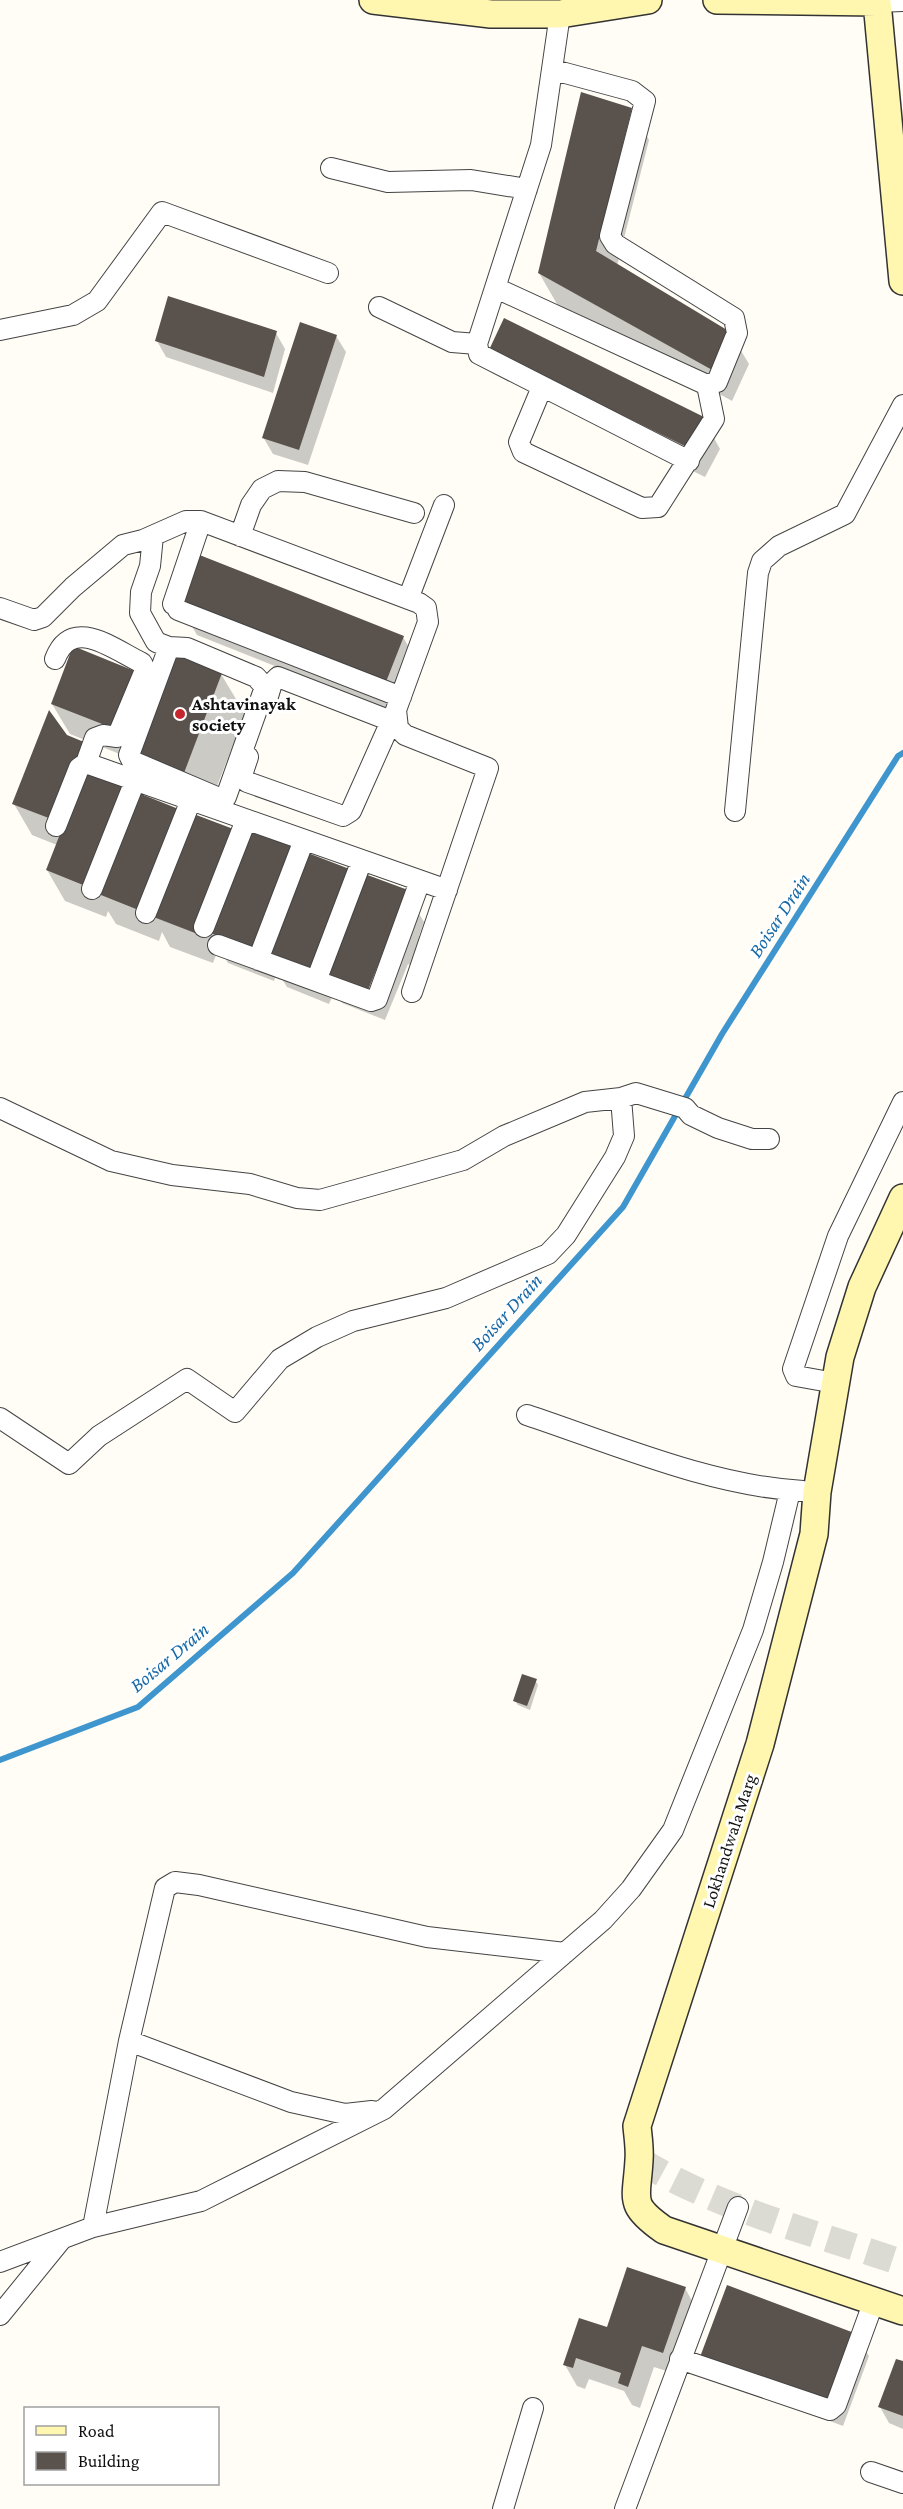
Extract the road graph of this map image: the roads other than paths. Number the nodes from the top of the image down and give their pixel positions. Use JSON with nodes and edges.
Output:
{"nodes":[{"id":1,"x":373,"y":0,"type":"edge"},
{"id":2,"x":648,"y":0,"type":"edge"},
{"id":3,"x":717,"y":0,"type":"edge"},
{"id":4,"x":890,"y":1,"type":"edge"},
{"id":5,"x":560,"y":14,"type":"junction"},
{"id":6,"x":554,"y":70,"type":"junction"},
{"id":7,"x":331,"y":168,"type":"dead end"},
{"id":8,"x":527,"y":189,"type":"junction"},
{"id":9,"x":328,"y":273,"type":"dead end"},
{"id":10,"x":903,"y":281,"type":"edge"},
{"id":11,"x":495,"y":288,"type":"junction"},
{"id":12,"x":379,"y":307,"type":"dead end"},
{"id":13,"x":0,"y":330,"type":"edge"},
{"id":14,"x":477,"y":344,"type":"junction"},
{"id":15,"x":707,"y":386,"type":"junction"},
{"id":16,"x":542,"y":387,"type":"junction"},
{"id":17,"x":903,"y":405,"type":"edge"},
{"id":18,"x":689,"y":461,"type":"junction"},
{"id":19,"x":444,"y":505,"type":"dead end"},
{"id":20,"x":414,"y":513,"type":"dead end"},
{"id":21,"x":201,"y":521,"type":"junction"},
{"id":22,"x":153,"y":536,"type":"junction"},
{"id":23,"x":240,"y":536,"type":"junction"},
{"id":24,"x":408,"y":598,"type":"junction"},
{"id":25,"x":0,"y":608,"type":"edge"},
{"id":26,"x":151,"y":634,"type":"junction"},
{"id":27,"x":169,"y":647,"type":"junction"},
{"id":28,"x":55,"y":659,"type":"dead end"},
{"id":29,"x":142,"y":663,"type":"junction"},
{"id":30,"x":396,"y":709,"type":"junction"},
{"id":31,"x":86,"y":764,"type":"junction"},
{"id":32,"x":135,"y":781,"type":"junction"},
{"id":33,"x":191,"y":801,"type":"junction"},
{"id":34,"x":735,"y":811,"type":"dead end"},
{"id":35,"x":246,"y":820,"type":"junction"},
{"id":36,"x":56,"y":826,"type":"dead end"},
{"id":37,"x":304,"y":840,"type":"junction"},
{"id":38,"x":362,"y":860,"type":"junction"},
{"id":39,"x":420,"y":881,"type":"junction"},
{"id":40,"x":92,"y":888,"type":"dead end"},
{"id":41,"x":447,"y":890,"type":"junction"},
{"id":42,"x":146,"y":913,"type":"dead end"},
{"id":43,"x":204,"y":927,"type":"dead end"},
{"id":44,"x":218,"y":945,"type":"dead end"},
{"id":45,"x":258,"y":960,"type":"junction"},
{"id":46,"x":316,"y":981,"type":"junction"},
{"id":47,"x":412,"y":992,"type":"dead end"},
{"id":48,"x":628,"y":1096,"type":"junction"},
{"id":49,"x":903,"y":1102,"type":"edge"},
{"id":50,"x":0,"y":1108,"type":"edge"},
{"id":51,"x":770,"y":1139,"type":"dead end"},
{"id":52,"x":903,"y":1198,"type":"edge"},
{"id":53,"x":835,"y":1383,"type":"junction"},
{"id":54,"x":526,"y":1415,"type":"dead end"},
{"id":55,"x":0,"y":1418,"type":"edge"},
{"id":56,"x":790,"y":1491,"type":"junction"},
{"id":57,"x":817,"y":1492,"type":"junction"},
{"id":58,"x":565,"y":1953,"type":"junction"},
{"id":59,"x":129,"y":2041,"type":"junction"},
{"id":60,"x":384,"y":2109,"type":"junction"},
{"id":61,"x":738,"y":2207,"type":"dead end"},
{"id":62,"x":93,"y":2227,"type":"junction"},
{"id":63,"x":61,"y":2240,"type":"junction"},
{"id":64,"x":720,"y":2249,"type":"junction"},
{"id":65,"x":0,"y":2262,"type":"edge"},
{"id":66,"x":874,"y":2301,"type":"junction"},
{"id":67,"x":903,"y":2312,"type":"edge"},
{"id":68,"x":0,"y":2315,"type":"edge"},
{"id":69,"x":680,"y":2358,"type":"junction"},
{"id":70,"x":532,"y":2408,"type":"dead end"},
{"id":71,"x":871,"y":2472,"type":"dead end"},
{"id":72,"x":903,"y":2482,"type":"edge"},
{"id":73,"x":503,"y":2509,"type":"edge"},
{"id":74,"x":625,"y":2509,"type":"edge"}],
"edges":[{"from":1,"to":5,"type":"street"},
{"from":2,"to":5,"type":"street"},
{"from":3,"to":4,"type":"street"},
{"from":4,"to":10,"type":"street"},
{"from":5,"to":6,"type":"street"},
{"from":6,"to":8,"type":"street"},
{"from":6,"to":15,"type":"street"},
{"from":7,"to":8,"type":"street"},
{"from":8,"to":11,"type":"street"},
{"from":9,"to":13,"type":"street"},
{"from":11,"to":14,"type":"street"},
{"from":11,"to":15,"type":"street"},
{"from":12,"to":14,"type":"street"},
{"from":14,"to":16,"type":"street"},
{"from":15,"to":18,"type":"street"},
{"from":16,"to":18,"type":"street"},
{"from":16,"to":18,"type":"street"},
{"from":17,"to":34,"type":"street"},
{"from":19,"to":24,"type":"street"},
{"from":20,"to":23,"type":"street"},
{"from":21,"to":22,"type":"street"},
{"from":21,"to":23,"type":"street"},
{"from":21,"to":30,"type":"street"},
{"from":22,"to":25,"type":"street"},
{"from":22,"to":26,"type":"street"},
{"from":23,"to":24,"type":"street"},
{"from":24,"to":30,"type":"street"},
{"from":26,"to":27,"type":"street"},
{"from":26,"to":29,"type":"street"},
{"from":27,"to":27,"type":"street"},
{"from":28,"to":29,"type":"street"},
{"from":29,"to":31,"type":"street"},
{"from":30,"to":30,"type":"street"},
{"from":30,"to":41,"type":"street"},
{"from":31,"to":32,"type":"street"},
{"from":31,"to":36,"type":"street"},
{"from":32,"to":33,"type":"street"},
{"from":32,"to":40,"type":"street"},
{"from":33,"to":35,"type":"street"},
{"from":33,"to":42,"type":"street"},
{"from":35,"to":37,"type":"street"},
{"from":35,"to":43,"type":"street"},
{"from":37,"to":38,"type":"street"},
{"from":37,"to":45,"type":"street"},
{"from":38,"to":39,"type":"street"},
{"from":38,"to":46,"type":"street"},
{"from":39,"to":41,"type":"street"},
{"from":39,"to":46,"type":"street"},
{"from":41,"to":47,"type":"street"},
{"from":44,"to":45,"type":"street"},
{"from":45,"to":46,"type":"street"},
{"from":48,"to":50,"type":"street"},
{"from":48,"to":51,"type":"street"},
{"from":48,"to":55,"type":"street"},
{"from":49,"to":53,"type":"street"},
{"from":52,"to":53,"type":"street","name":"Lokhandwala Marg"},
{"from":53,"to":57,"type":"street","name":"Lokhandwala Marg"},
{"from":54,"to":56,"type":"street"},
{"from":56,"to":57,"type":"street"},
{"from":56,"to":58,"type":"street"},
{"from":57,"to":64,"type":"street","name":"Lokhandwala Marg"},
{"from":58,"to":59,"type":"street"},
{"from":58,"to":60,"type":"street"},
{"from":59,"to":60,"type":"street"},
{"from":59,"to":62,"type":"street"},
{"from":60,"to":62,"type":"street"},
{"from":61,"to":64,"type":"street"},
{"from":62,"to":63,"type":"street"},
{"from":63,"to":65,"type":"street"},
{"from":63,"to":68,"type":"street"},
{"from":64,"to":66,"type":"street","name":"Lokhandwala Marg"},
{"from":64,"to":69,"type":"street"},
{"from":66,"to":67,"type":"street","name":"Lokhandwala Marg"},
{"from":66,"to":69,"type":"street"},
{"from":69,"to":74,"type":"street"},
{"from":70,"to":73,"type":"street"},
{"from":71,"to":72,"type":"street"}]}
